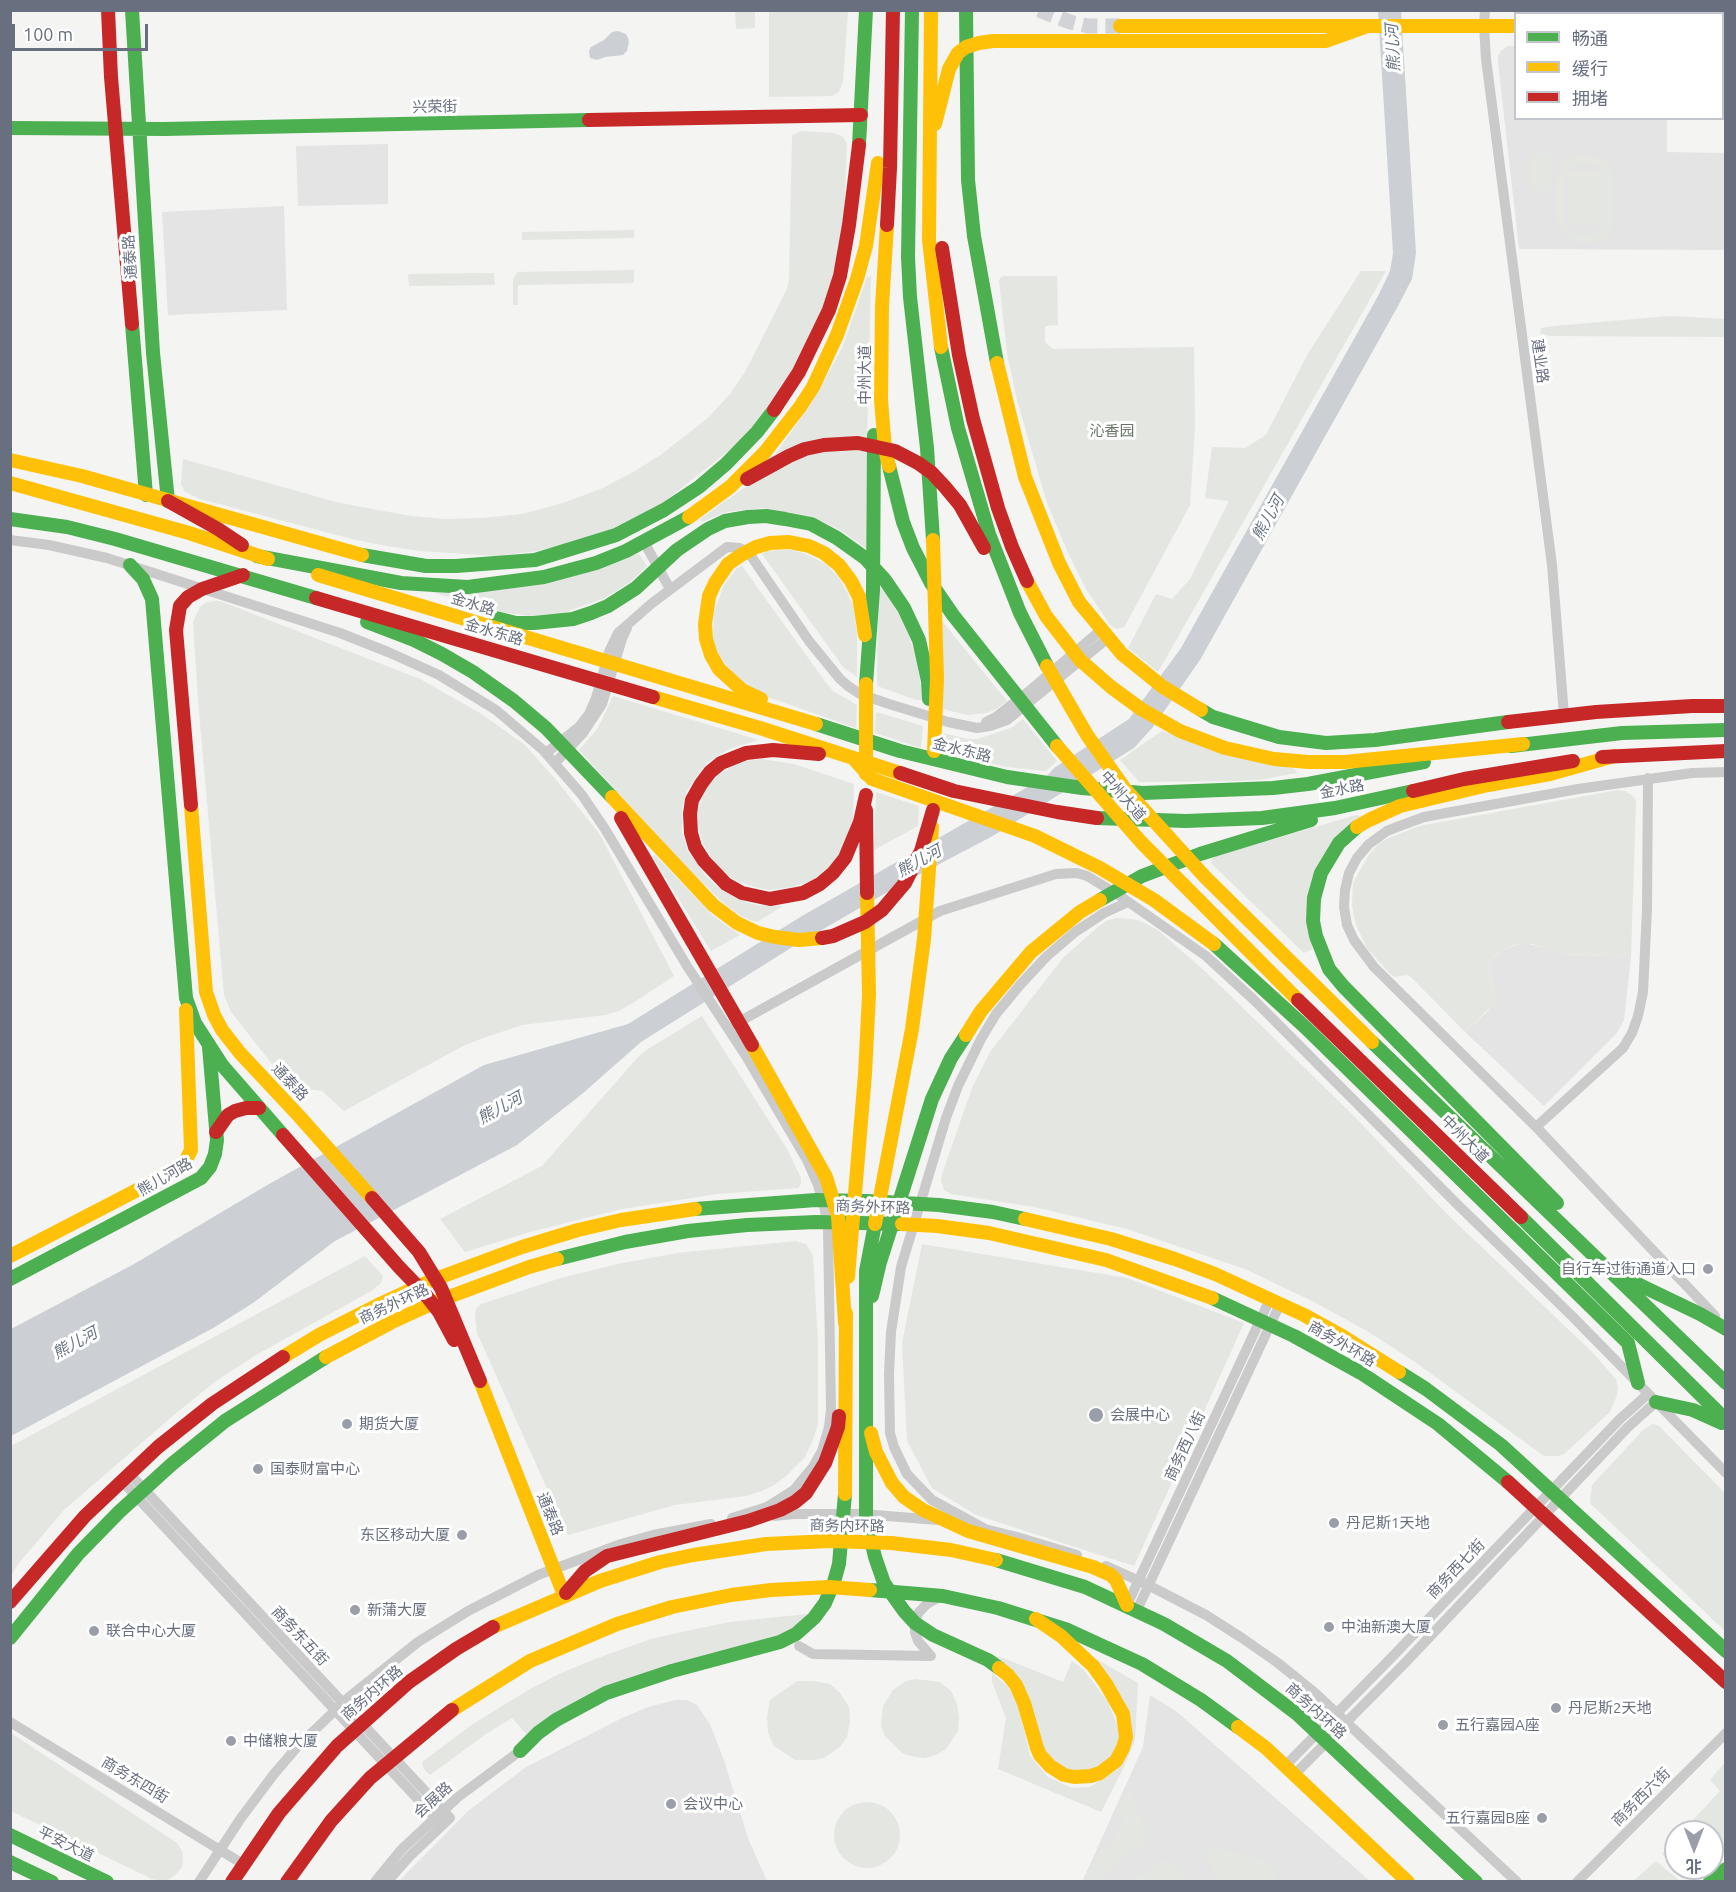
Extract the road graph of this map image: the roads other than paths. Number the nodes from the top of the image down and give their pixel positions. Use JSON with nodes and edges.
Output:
{"nodes":[{"id":1,"x":108,"y":10,"type":"edge"},
{"id":2,"x":132,"y":10,"type":"edge"},
{"id":3,"x":866,"y":10,"type":"edge"},
{"id":4,"x":892,"y":10,"type":"edge"},
{"id":5,"x":912,"y":10,"type":"edge"},
{"id":6,"x":931,"y":10,"type":"edge"},
{"id":7,"x":966,"y":10,"type":"edge"},
{"id":8,"x":1485,"y":10,"type":"edge"},
{"id":9,"x":1120,"y":26,"type":"tunnel mouth"},
{"id":10,"x":1372,"y":26,"type":"junction"},
{"id":11,"x":1484,"y":26,"type":"junction"},
{"id":12,"x":1514,"y":26,"type":"edge"},
{"id":13,"x":966,"y":46,"type":"junction"},
{"id":14,"x":861,"y":115,"type":"junction"},
{"id":15,"x":10,"y":128,"type":"edge"},
{"id":16,"x":115,"y":129,"type":"junction"},
{"id":17,"x":138,"y":129,"type":"junction"},
{"id":18,"x":929,"y":154,"type":"junction"},
{"id":19,"x":881,"y":358,"type":"junction"},
{"id":20,"x":10,"y":460,"type":"edge"},
{"id":21,"x":10,"y":483,"type":"edge"},
{"id":22,"x":730,"y":487,"type":"junction"},
{"id":23,"x":146,"y":495,"type":"junction"},
{"id":24,"x":168,"y":501,"type":"junction"},
{"id":25,"x":10,"y":519,"type":"edge"},
{"id":26,"x":635,"y":525,"type":"junction"},
{"id":27,"x":10,"y":540,"type":"edge"},
{"id":28,"x":257,"y":556,"type":"junction"},
{"id":29,"x":130,"y":565,"type":"junction"},
{"id":30,"x":243,"y":575,"type":"junction"},
{"id":31,"x":202,"y":589,"type":"junction"},
{"id":32,"x":670,"y":589,"type":"junction"},
{"id":33,"x":407,"y":602,"type":"junction"},
{"id":34,"x":1020,"y":613,"type":"junction"},
{"id":35,"x":630,"y":623,"type":"junction"},
{"id":36,"x":1104,"y":634,"type":"junction"},
{"id":37,"x":530,"y":638,"type":"joint"},
{"id":38,"x":866,"y":684,"type":"junction"},
{"id":39,"x":1725,"y":706,"type":"edge"},
{"id":40,"x":1564,"y":715,"type":"junction"},
{"id":41,"x":821,"y":726,"type":"junction"},
{"id":42,"x":1725,"y":730,"type":"edge"},
{"id":43,"x":1523,"y":744,"type":"junction"},
{"id":44,"x":934,"y":751,"type":"junction"},
{"id":45,"x":1725,"y":751,"type":"edge"},
{"id":46,"x":546,"y":753,"type":"junction"},
{"id":47,"x":1614,"y":756,"type":"junction"},
{"id":48,"x":853,"y":759,"type":"junction"},
{"id":49,"x":555,"y":763,"type":"junction"},
{"id":50,"x":1725,"y":772,"type":"edge"},
{"id":51,"x":1007,"y":777,"type":"joint"},
{"id":52,"x":1648,"y":778,"type":"junction"},
{"id":53,"x":605,"y":791,"type":"junction"},
{"id":54,"x":963,"y":794,"type":"joint"},
{"id":55,"x":866,"y":795,"type":"junction"},
{"id":56,"x":1386,"y":797,"type":"junction"},
{"id":57,"x":933,"y":810,"type":"junction"},
{"id":58,"x":1114,"y":892,"type":"junction"},
{"id":59,"x":1128,"y":902,"type":"junction"},
{"id":60,"x":206,"y":992,"type":"junction"},
{"id":61,"x":186,"y":998,"type":"junction"},
{"id":62,"x":727,"y":1028,"type":"junction"},
{"id":63,"x":222,"y":1030,"type":"junction"},
{"id":64,"x":187,"y":1046,"type":"junction"},
{"id":65,"x":209,"y":1047,"type":"junction"},
{"id":66,"x":260,"y":1108,"type":"junction"},
{"id":67,"x":1536,"y":1127,"type":"junction"},
{"id":68,"x":216,"y":1132,"type":"junction"},
{"id":69,"x":823,"y":1200,"type":"junction"},
{"id":70,"x":920,"y":1204,"type":"junction"},
{"id":71,"x":827,"y":1222,"type":"junction"},
{"id":72,"x":914,"y":1225,"type":"junction"},
{"id":73,"x":10,"y":1256,"type":"edge"},
{"id":74,"x":1607,"y":1269,"type":"junction"},
{"id":75,"x":436,"y":1279,"type":"junction"},
{"id":76,"x":10,"y":1280,"type":"edge"},
{"id":77,"x":418,"y":1287,"type":"junction"},
{"id":78,"x":439,"y":1301,"type":"junction"},
{"id":79,"x":1275,"y":1301,"type":"junction"},
{"id":80,"x":1265,"y":1322,"type":"junction"},
{"id":81,"x":845,"y":1323,"type":"junction"},
{"id":82,"x":866,"y":1323,"type":"junction"},
{"id":83,"x":1725,"y":1328,"type":"edge"},
{"id":84,"x":845,"y":1371,"type":"junction"},
{"id":85,"x":1638,"y":1383,"type":"junction"},
{"id":86,"x":1725,"y":1383,"type":"edge"},
{"id":87,"x":1652,"y":1398,"type":"junction"},
{"id":88,"x":866,"y":1414,"type":"junction"},
{"id":89,"x":1725,"y":1423,"type":"edge"},
{"id":90,"x":1725,"y":1473,"type":"edge"},
{"id":91,"x":125,"y":1477,"type":"junction"},
{"id":92,"x":140,"y":1493,"type":"junction"},
{"id":93,"x":1556,"y":1495,"type":"junction"},
{"id":94,"x":1540,"y":1511,"type":"junction"},
{"id":95,"x":720,"y":1522,"type":"junction"},
{"id":96,"x":985,"y":1529,"type":"junction"},
{"id":97,"x":550,"y":1570,"type":"junction"},
{"id":98,"x":1144,"y":1582,"type":"junction"},
{"id":99,"x":943,"y":1596,"type":"junction"},
{"id":100,"x":561,"y":1597,"type":"junction"},
{"id":101,"x":10,"y":1602,"type":"edge"},
{"id":102,"x":1132,"y":1608,"type":"junction"},
{"id":103,"x":1036,"y":1619,"type":"junction"},
{"id":104,"x":10,"y":1638,"type":"edge"},
{"id":105,"x":799,"y":1646,"type":"dead end"},
{"id":106,"x":1725,"y":1651,"type":"edge"},
{"id":107,"x":1725,"y":1682,"type":"edge"},
{"id":108,"x":338,"y":1707,"type":"junction"},
{"id":109,"x":1337,"y":1713,"type":"junction"},
{"id":110,"x":10,"y":1722,"type":"edge"},
{"id":111,"x":1346,"y":1722,"type":"junction"},
{"id":112,"x":357,"y":1727,"type":"junction"},
{"id":113,"x":1725,"y":1733,"type":"edge"},
{"id":114,"x":1322,"y":1738,"type":"junction"},
{"id":115,"x":520,"y":1751,"type":"joint"},
{"id":116,"x":389,"y":1761,"type":"junction"},
{"id":117,"x":1290,"y":1770,"type":"junction"},
{"id":118,"x":442,"y":1818,"type":"junction"},
{"id":119,"x":10,"y":1836,"type":"edge"},
{"id":120,"x":219,"y":1849,"type":"junction"},
{"id":121,"x":10,"y":1862,"type":"edge"},
{"id":122,"x":243,"y":1864,"type":"junction"},
{"id":123,"x":1725,"y":1869,"type":"edge"},
{"id":124,"x":52,"y":1881,"type":"edge"},
{"id":125,"x":107,"y":1881,"type":"edge"},
{"id":126,"x":199,"y":1881,"type":"edge"},
{"id":127,"x":232,"y":1881,"type":"edge"},
{"id":128,"x":287,"y":1881,"type":"edge"},
{"id":129,"x":375,"y":1881,"type":"edge"},
{"id":130,"x":387,"y":1881,"type":"edge"},
{"id":131,"x":1408,"y":1881,"type":"edge"},
{"id":132,"x":1476,"y":1881,"type":"edge"},
{"id":133,"x":1517,"y":1881,"type":"edge"},
{"id":134,"x":1576,"y":1881,"type":"edge"},
{"id":135,"x":1710,"y":1881,"type":"edge"}],
"edges":[{"from":1,"to":16,"type":"main road","name":"通泰路"},
{"from":2,"to":17,"type":"main road","name":"通泰路"},
{"from":3,"to":14,"type":"main road"},
{"from":4,"to":19,"type":"main road","name":"中州大道"},
{"from":4,"to":22,"type":"main road"},
{"from":5,"to":44,"type":"main road"},
{"from":6,"to":18,"type":"main road","name":"中州大道"},
{"from":7,"to":13,"type":"main road"},
{"from":8,"to":11,"type":"street","name":"建业路"},
{"from":9,"to":10,"type":"main road"},
{"from":10,"to":11,"type":"main road"},
{"from":10,"to":13,"type":"main road"},
{"from":11,"to":12,"type":"main road"},
{"from":11,"to":40,"type":"street","name":"建业路"},
{"from":13,"to":18,"type":"main road"},
{"from":13,"to":36,"type":"main road"},
{"from":14,"to":17,"type":"main road","name":"兴荣街"},
{"from":14,"to":26,"type":"main road"},
{"from":15,"to":16,"type":"main road","name":"兴荣街"},
{"from":16,"to":17,"type":"main road","name":"兴荣街"},
{"from":16,"to":23,"type":"main road","name":"通泰路"},
{"from":17,"to":24,"type":"main road","name":"通泰路"},
{"from":18,"to":34,"type":"main road","name":"中州大道"},
{"from":18,"to":43,"type":"main road"},
{"from":19,"to":38,"type":"main road"},
{"from":19,"to":89,"type":"main road","name":"中州大道"},
{"from":20,"to":23,"type":"main road"},
{"from":21,"to":28,"type":"main road"},
{"from":22,"to":28,"type":"main road"},
{"from":22,"to":34,"type":"main road"},
{"from":23,"to":24,"type":"main road"},
{"from":24,"to":26,"type":"main road"},
{"from":24,"to":28,"type":"main road"},
{"from":25,"to":30,"type":"main road","name":"金水东路"},
{"from":26,"to":32,"type":"street"},
{"from":27,"to":29,"type":"street"},
{"from":28,"to":33,"type":"main road"},
{"from":29,"to":31,"type":"street"},
{"from":29,"to":61,"type":"main road","name":"通泰路"},
{"from":30,"to":31,"type":"main road","name":"通泰路"},
{"from":30,"to":48,"type":"main road","name":"金水东路"},
{"from":30,"to":53,"type":"main road"},
{"from":31,"to":46,"type":"street"},
{"from":31,"to":60,"type":"main road","name":"通泰路"},
{"from":32,"to":35,"type":"street"},
{"from":32,"to":36,"type":"street"},
{"from":33,"to":37,"type":"main road","name":"金水路"},
{"from":33,"to":44,"type":"main road"},
{"from":34,"to":74,"type":"main road","name":"中州大道"},
{"from":35,"to":46,"type":"street"},
{"from":35,"to":49,"type":"street"},
{"from":36,"to":40,"type":"main road"},
{"from":37,"to":41,"type":"main road","name":"金水东路"},
{"from":38,"to":41,"type":"main road"},
{"from":38,"to":55,"type":"main road"},
{"from":39,"to":40,"type":"main road"},
{"from":41,"to":51,"type":"main road","name":"金水东路"},
{"from":42,"to":43,"type":"main road","name":"金水路"},
{"from":43,"to":51,"type":"main road","name":"金水路"},
{"from":44,"to":57,"type":"main road"},
{"from":45,"to":47,"type":"main road","name":"金水路"},
{"from":46,"to":49,"type":"street"},
{"from":47,"to":56,"type":"main road","name":"金水路"},
{"from":47,"to":74,"type":"main road"},
{"from":48,"to":54,"type":"main road","name":"金水东路"},
{"from":48,"to":55,"type":"main road"},
{"from":48,"to":85,"type":"main road"},
{"from":49,"to":62,"type":"street"},
{"from":50,"to":52,"type":"street"},
{"from":52,"to":67,"type":"street"},
{"from":52,"to":67,"type":"street"},
{"from":53,"to":57,"type":"main road"},
{"from":53,"to":81,"type":"main road"},
{"from":54,"to":56,"type":"main road","name":"金水路"},
{"from":55,"to":81,"type":"main road"},
{"from":56,"to":58,"type":"main road"},
{"from":57,"to":82,"type":"main road"},
{"from":58,"to":59,"type":"street"},
{"from":58,"to":62,"type":"street"},
{"from":58,"to":82,"type":"main road"},
{"from":59,"to":70,"type":"street"},
{"from":59,"to":85,"type":"street"},
{"from":60,"to":63,"type":"main road","name":"通泰路"},
{"from":60,"to":65,"type":"main road","name":"熊儿河路"},
{"from":61,"to":64,"type":"main road","name":"熊儿河路"},
{"from":61,"to":65,"type":"main road","name":"通泰路"},
{"from":62,"to":69,"type":"street"},
{"from":63,"to":64,"type":"main road"},
{"from":63,"to":75,"type":"main road","name":"通泰路"},
{"from":64,"to":73,"type":"main road","name":"熊儿河路"},
{"from":65,"to":66,"type":"main road","name":"通泰路"},
{"from":65,"to":68,"type":"main road","name":"熊儿河路"},
{"from":66,"to":68,"type":"main road"},
{"from":66,"to":77,"type":"main road","name":"通泰路"},
{"from":67,"to":83,"type":"street"},
{"from":68,"to":76,"type":"main road","name":"熊儿河路"},
{"from":69,"to":70,"type":"main road","name":"商务外环路"},
{"from":69,"to":71,"type":"street"},
{"from":69,"to":75,"type":"main road","name":"商务外环路"},
{"from":70,"to":72,"type":"street"},
{"from":70,"to":79,"type":"main road","name":"商务外环路"},
{"from":71,"to":72,"type":"main road","name":"商务外环路"},
{"from":71,"to":78,"type":"main road","name":"商务外环路"},
{"from":71,"to":95,"type":"street"},
{"from":72,"to":80,"type":"main road","name":"商务外环路"},
{"from":72,"to":96,"type":"street"},
{"from":74,"to":83,"type":"main road"},
{"from":74,"to":86,"type":"main road","name":"中州大道"},
{"from":75,"to":77,"type":"main road","name":"商务外环路"},
{"from":75,"to":78,"type":"main road","name":"通泰路"},
{"from":77,"to":78,"type":"main road","name":"通泰路"},
{"from":77,"to":91,"type":"main road","name":"商务外环路"},
{"from":78,"to":92,"type":"main road","name":"商务外环路"},
{"from":78,"to":97,"type":"main road","name":"通泰路"},
{"from":79,"to":80,"type":"street","name":"商务西八街"},
{"from":79,"to":93,"type":"main road","name":"商务外环路"},
{"from":80,"to":94,"type":"main road","name":"商务外环路"},
{"from":80,"to":98,"type":"street","name":"商务西八街"},
{"from":81,"to":84,"type":"main road"},
{"from":82,"to":88,"type":"main road"},
{"from":84,"to":100,"type":"main road"},
{"from":84,"to":115,"type":"main road"},
{"from":85,"to":87,"type":"street"},
{"from":87,"to":89,"type":"main road"},
{"from":87,"to":90,"type":"street"},
{"from":87,"to":93,"type":"street","name":"商务西七街"},
{"from":88,"to":102,"type":"main road"},
{"from":88,"to":103,"type":"main road"},
{"from":91,"to":92,"type":"street","name":"商务东五街"},
{"from":91,"to":101,"type":"main road","name":"商务外环路"},
{"from":92,"to":104,"type":"main road","name":"商务外环路"},
{"from":92,"to":108,"type":"street","name":"商务东五街"},
{"from":93,"to":94,"type":"street","name":"商务西七街"},
{"from":93,"to":106,"type":"main road","name":"商务外环路"},
{"from":94,"to":107,"type":"main road","name":"商务外环路"},
{"from":94,"to":109,"type":"street","name":"商务西七街"},
{"from":94,"to":111,"type":"street","name":"商务西七街"},
{"from":95,"to":96,"type":"street"},
{"from":95,"to":97,"type":"street"},
{"from":96,"to":98,"type":"street"},
{"from":97,"to":100,"type":"main road","name":"通泰路"},
{"from":97,"to":108,"type":"street"},
{"from":98,"to":102,"type":"street","name":"商务西八街"},
{"from":98,"to":109,"type":"street"},
{"from":99,"to":103,"type":"main road"},
{"from":99,"to":105,"type":"street"},
{"from":99,"to":116,"type":"main road"},
{"from":100,"to":102,"type":"main road","name":"商务内环路"},
{"from":100,"to":112,"type":"main road","name":"商务内环路"},
{"from":102,"to":114,"type":"main road","name":"商务内环路"},
{"from":103,"to":117,"type":"main road"},
{"from":108,"to":112,"type":"street","name":"商务东五街"},
{"from":108,"to":120,"type":"street"},
{"from":109,"to":111,"type":"street"},
{"from":109,"to":114,"type":"street","name":"商务西七街"},
{"from":110,"to":120,"type":"street","name":"商务东四街"},
{"from":111,"to":114,"type":"street","name":"商务西七街"},
{"from":111,"to":133,"type":"street"},
{"from":112,"to":116,"type":"street","name":"商务东五街"},
{"from":112,"to":122,"type":"main road","name":"商务内环路"},
{"from":113,"to":134,"type":"street","name":"商务西六街"},
{"from":114,"to":117,"type":"street","name":"商务西七街"},
{"from":114,"to":132,"type":"main road","name":"商务内环路"},
{"from":115,"to":118,"type":"street","name":"会展路"},
{"from":116,"to":118,"type":"street","name":"商务东五街"},
{"from":116,"to":128,"type":"main road"},
{"from":117,"to":131,"type":"main road"},
{"from":118,"to":129,"type":"street","name":"会展路"},
{"from":118,"to":130,"type":"street","name":"会展路"},
{"from":119,"to":125,"type":"main road","name":"平安大道"},
{"from":120,"to":122,"type":"street","name":"商务东四街"},
{"from":120,"to":126,"type":"street"},
{"from":121,"to":124,"type":"main road"},
{"from":122,"to":127,"type":"main road","name":"商务内环路"},
{"from":123,"to":135,"type":"main road"}]}
